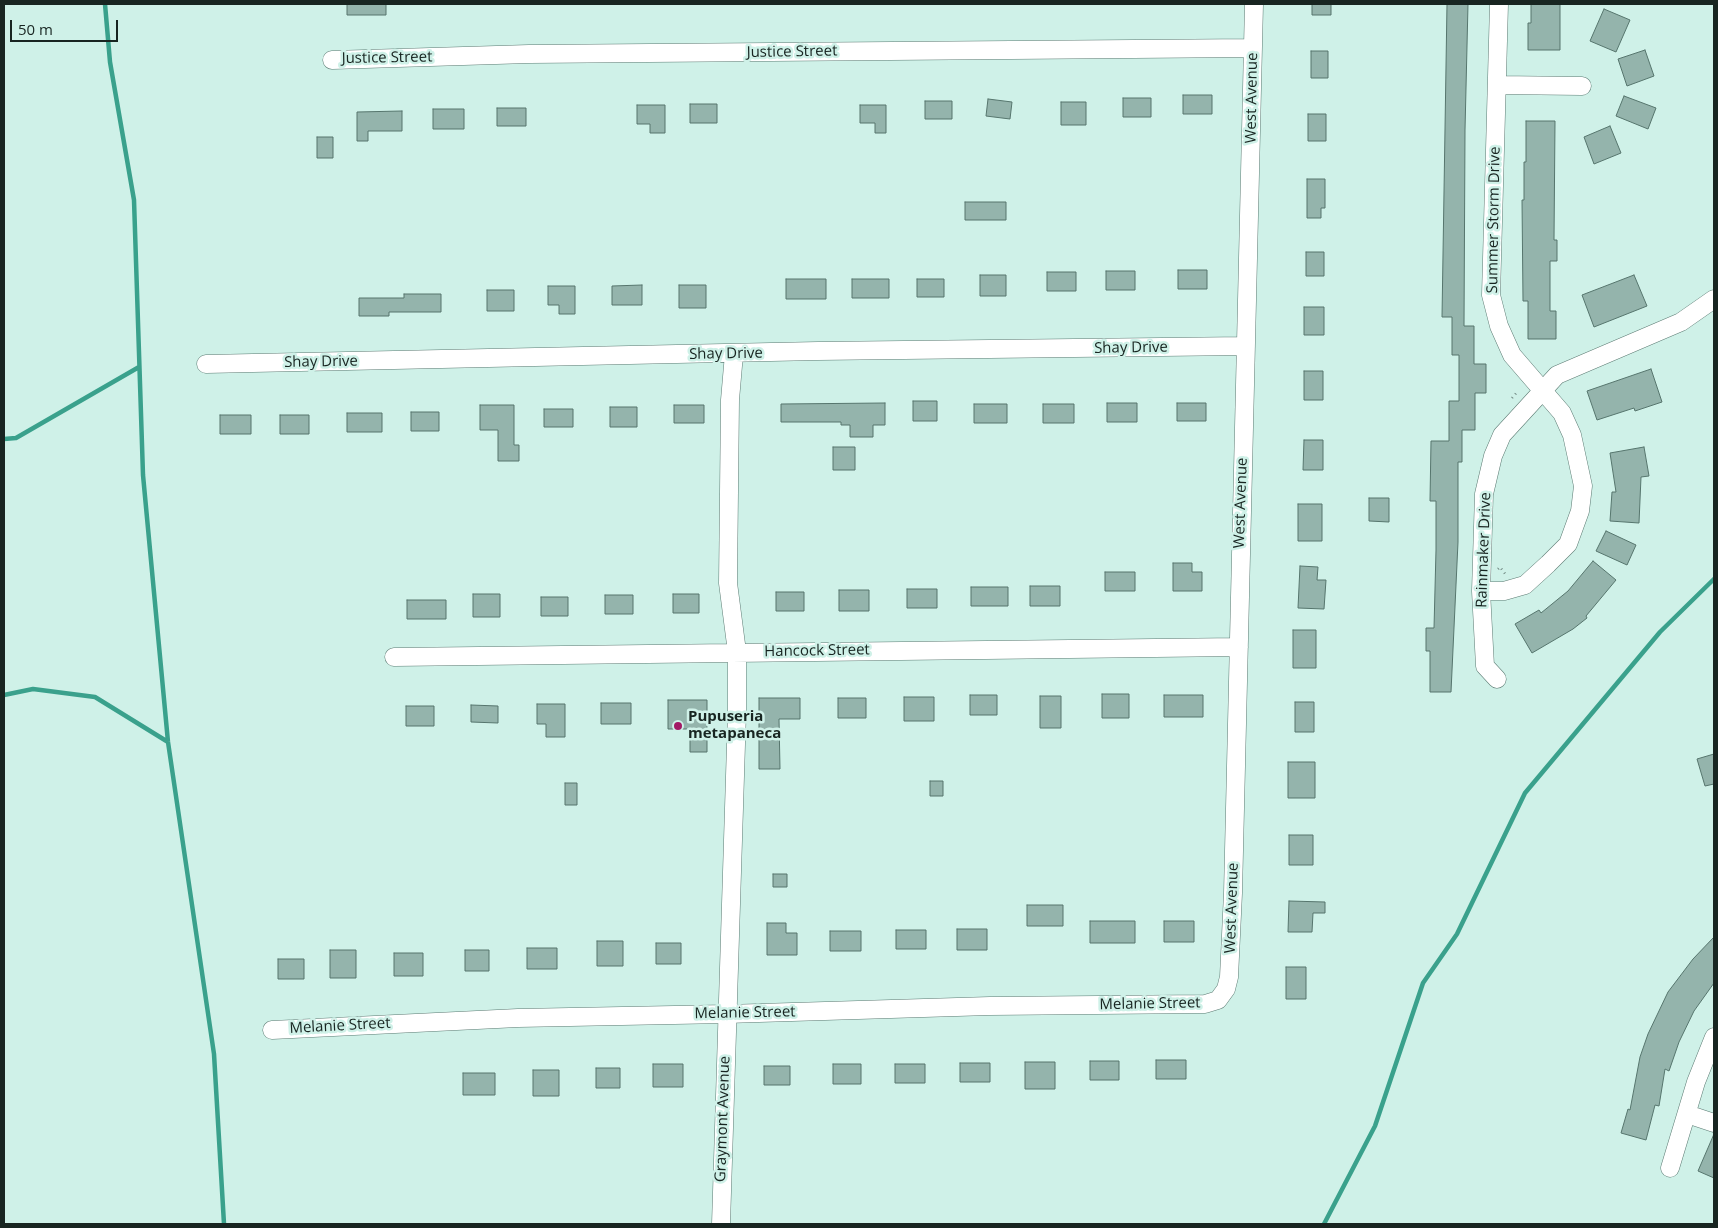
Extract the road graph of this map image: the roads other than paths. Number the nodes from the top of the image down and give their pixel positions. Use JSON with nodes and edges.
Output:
{"nodes":[{"id":1,"x":1254,"y":4,"type":"edge"},
{"id":2,"x":1499,"y":4,"type":"edge"},
{"id":3,"x":1253,"y":48,"type":"junction"},
{"id":4,"x":332,"y":60,"type":"dead end"},
{"id":5,"x":1497,"y":85,"type":"junction"},
{"id":6,"x":1582,"y":86,"type":"dead end"},
{"id":7,"x":1714,"y":299,"type":"edge"},
{"id":8,"x":1246,"y":346,"type":"junction"},
{"id":9,"x":734,"y":354,"type":"junction"},
{"id":10,"x":206,"y":364,"type":"dead end"},
{"id":11,"x":1530,"y":395,"type":"junction"},
{"id":12,"x":1481,"y":587,"type":"junction"},
{"id":13,"x":1239,"y":648,"type":"junction"},
{"id":14,"x":737,"y":652,"type":"junction"},
{"id":15,"x":394,"y":656,"type":"dead end"},
{"id":16,"x":1497,"y":679,"type":"dead end"},
{"id":17,"x":1218,"y":1000,"type":"joint"},
{"id":18,"x":726,"y":1014,"type":"junction"},
{"id":19,"x":272,"y":1030,"type":"dead end"},
{"id":20,"x":1714,"y":1037,"type":"edge"},
{"id":21,"x":1687,"y":1114,"type":"junction"},
{"id":22,"x":1714,"y":1123,"type":"edge"},
{"id":23,"x":1670,"y":1168,"type":"dead end"},
{"id":24,"x":720,"y":1224,"type":"edge"}],
"edges":[{"from":1,"to":3,"type":"street","name":"West Avenue"},
{"from":2,"to":5,"type":"street","name":"Summer Storm Drive"},
{"from":3,"to":4,"type":"street","name":"Justice Street"},
{"from":3,"to":8,"type":"street","name":"West Avenue"},
{"from":5,"to":6,"type":"street"},
{"from":5,"to":11,"type":"street","name":"Summer Storm Drive"},
{"from":7,"to":11,"type":"street","name":"Rainmaker Drive"},
{"from":8,"to":9,"type":"street","name":"Shay Drive"},
{"from":8,"to":13,"type":"street","name":"West Avenue"},
{"from":9,"to":10,"type":"street","name":"Shay Drive"},
{"from":9,"to":14,"type":"street","name":"Graymont Avenue"},
{"from":11,"to":12,"type":"street","name":"Rainmaker Drive"},
{"from":11,"to":12,"type":"street","name":"Summer Storm Drive"},
{"from":12,"to":16,"type":"street","name":"Rainmaker Drive"},
{"from":13,"to":14,"type":"street","name":"Hancock Street"},
{"from":13,"to":17,"type":"street","name":"West Avenue"},
{"from":14,"to":15,"type":"street","name":"Hancock Street"},
{"from":14,"to":18,"type":"street","name":"Graymont Avenue"},
{"from":17,"to":18,"type":"street","name":"Melanie Street"},
{"from":18,"to":19,"type":"street","name":"Melanie Street"},
{"from":18,"to":24,"type":"street","name":"Graymont Avenue"},
{"from":20,"to":21,"type":"street"},
{"from":21,"to":22,"type":"street"},
{"from":21,"to":23,"type":"street"}]}
